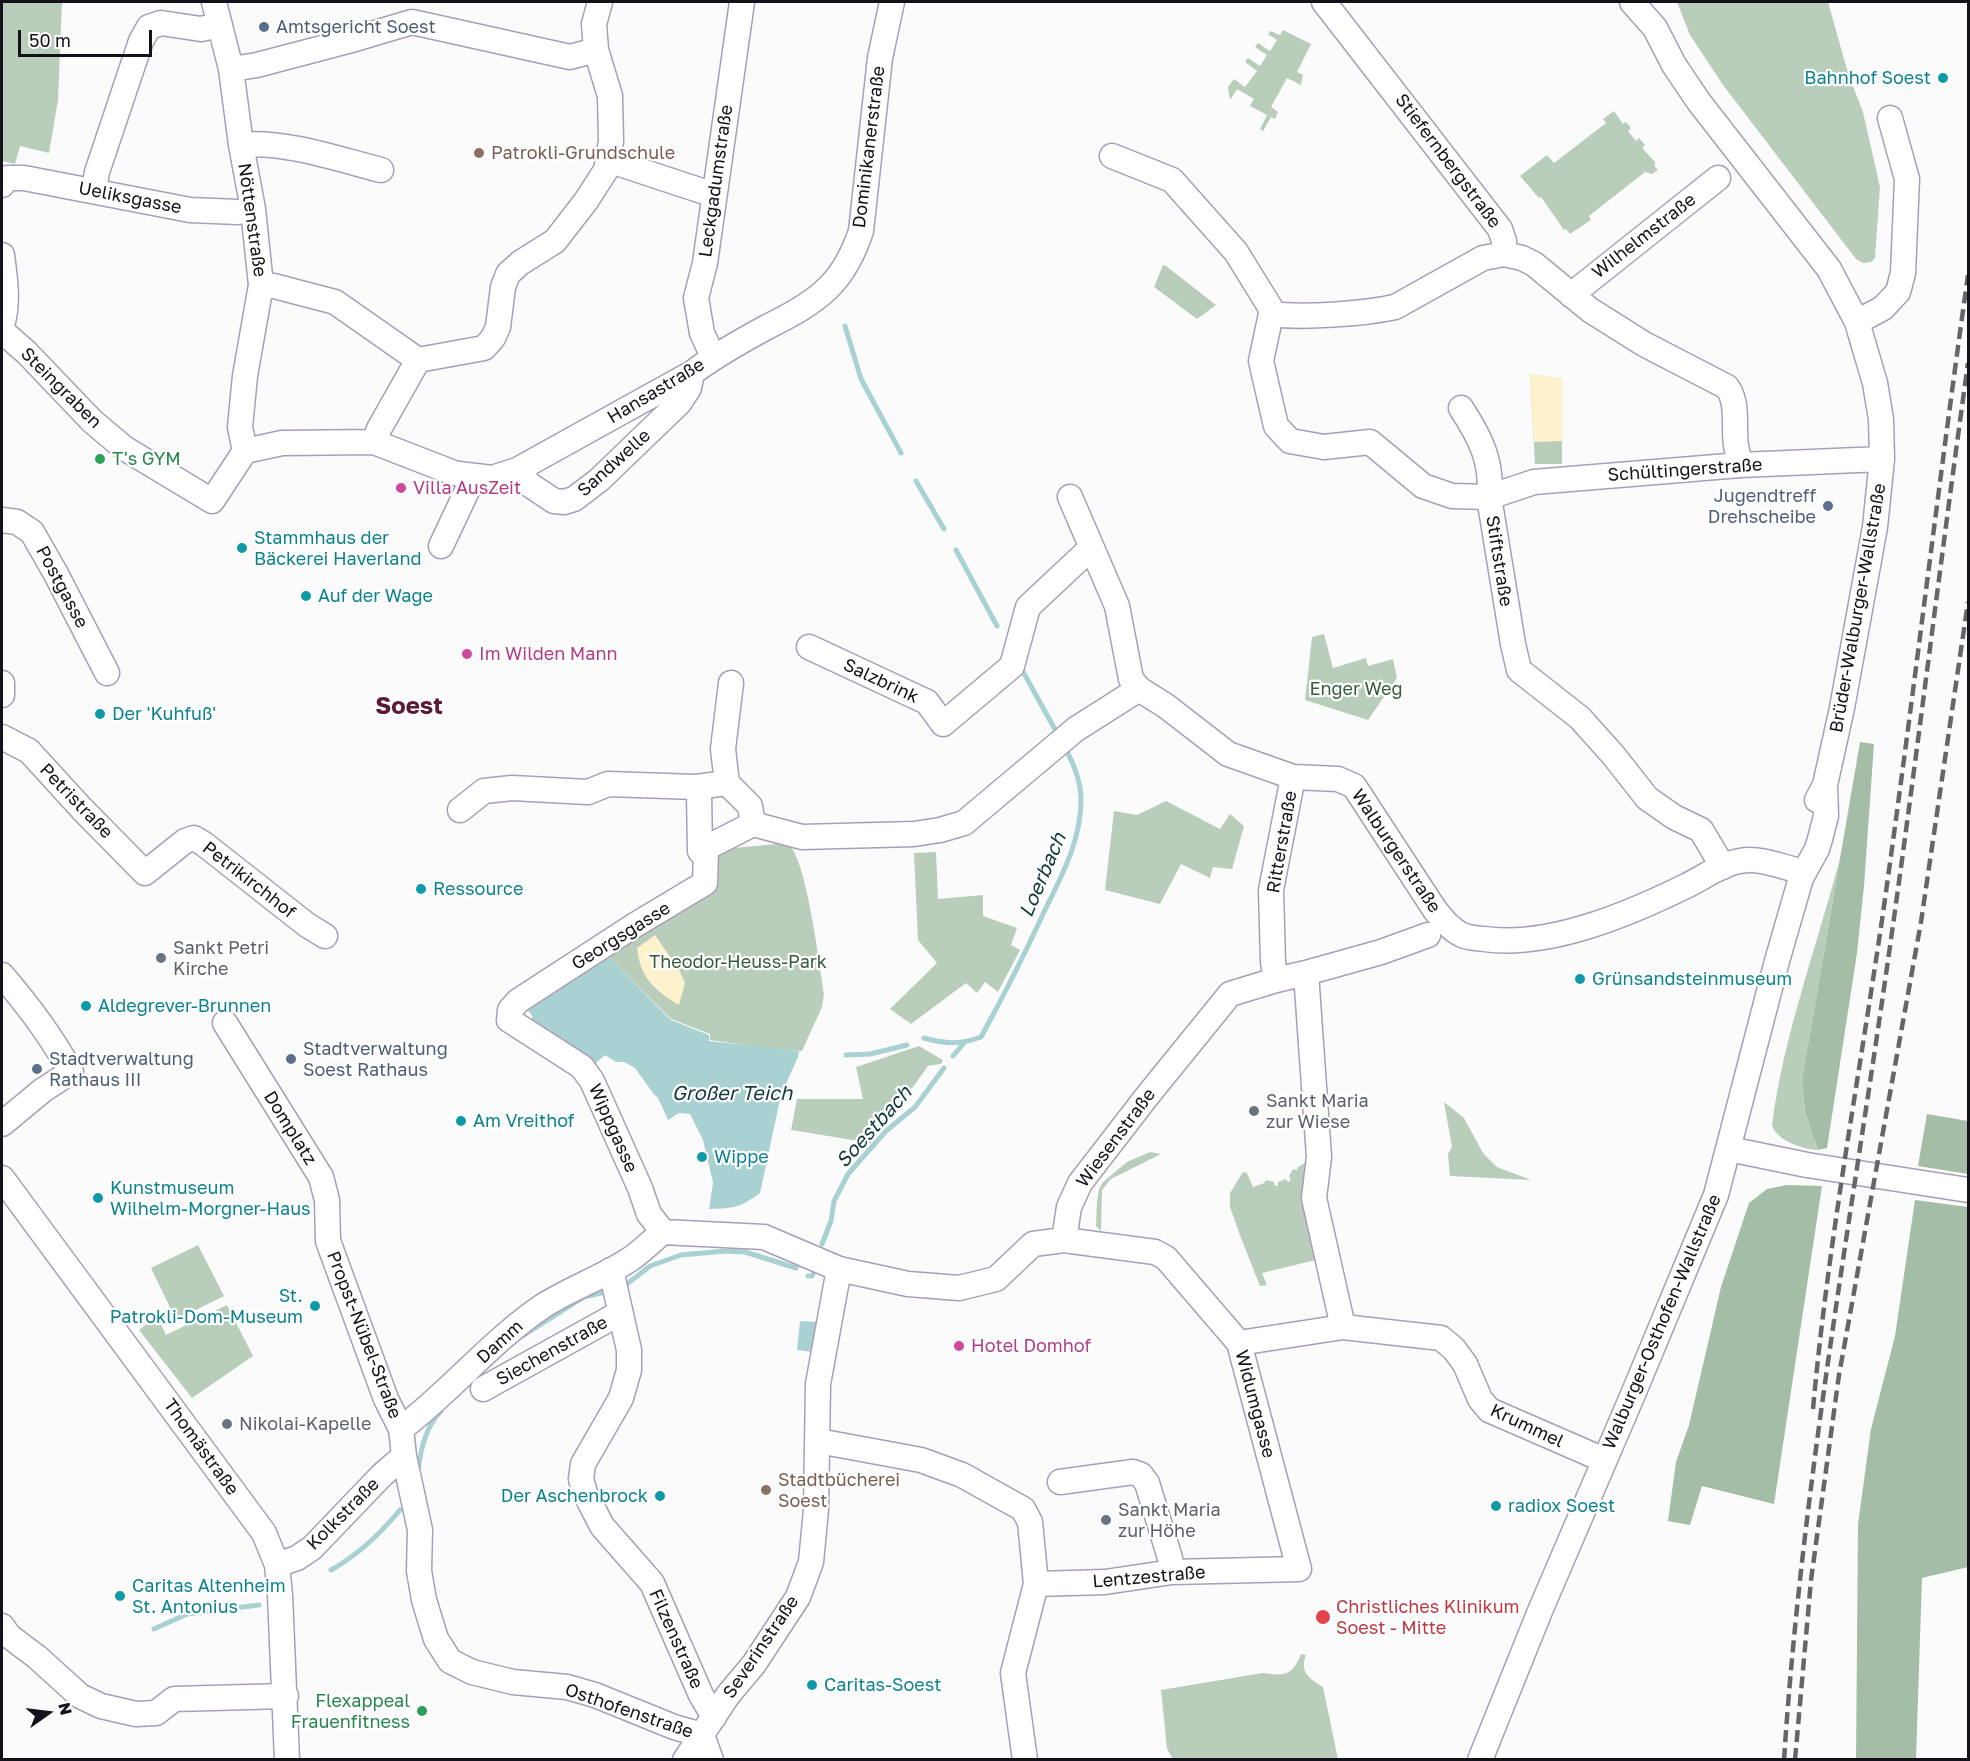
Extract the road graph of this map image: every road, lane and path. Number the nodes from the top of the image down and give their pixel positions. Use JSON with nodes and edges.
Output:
{"nodes":[{"id":1,"x":600,"y":2,"type":"edge"},
{"id":2,"x":742,"y":2,"type":"edge"},
{"id":3,"x":892,"y":2,"type":"edge"},
{"id":4,"x":1324,"y":2,"type":"edge"},
{"id":5,"x":1632,"y":2,"type":"edge"},
{"id":6,"x":1650,"y":2,"type":"edge"},
{"id":7,"x":217,"y":13,"type":"edge"},
{"id":8,"x":1655,"y":28,"type":"junction"},
{"id":9,"x":596,"y":50,"type":"junction"},
{"id":10,"x":231,"y":69,"type":"junction"},
{"id":11,"x":1890,"y":118,"type":"dead end"},
{"id":12,"x":241,"y":145,"type":"junction"},
{"id":13,"x":1112,"y":156,"type":"dead end"},
{"id":14,"x":608,"y":160,"type":"junction"},
{"id":15,"x":381,"y":170,"type":"dead end"},
{"id":16,"x":1718,"y":178,"type":"dead end"},
{"id":17,"x":4,"y":181,"type":"edge"},
{"id":18,"x":94,"y":190,"type":"junction"},
{"id":19,"x":714,"y":195,"type":"junction"},
{"id":20,"x":253,"y":209,"type":"junction"},
{"id":21,"x":2,"y":255,"type":"edge"},
{"id":22,"x":1504,"y":255,"type":"junction"},
{"id":23,"x":261,"y":285,"type":"junction"},
{"id":24,"x":831,"y":286,"type":"joint"},
{"id":25,"x":1571,"y":295,"type":"junction"},
{"id":26,"x":1271,"y":314,"type":"junction"},
{"id":27,"x":1857,"y":322,"type":"junction"},
{"id":28,"x":2,"y":326,"type":"edge"},
{"id":29,"x":2,"y":331,"type":"edge"},
{"id":30,"x":713,"y":357,"type":"junction"},
{"id":31,"x":418,"y":360,"type":"junction"},
{"id":32,"x":692,"y":373,"type":"junction"},
{"id":33,"x":1461,"y":408,"type":"dead end"},
{"id":34,"x":374,"y":442,"type":"junction"},
{"id":35,"x":245,"y":451,"type":"junction"},
{"id":36,"x":1882,"y":459,"type":"junction"},
{"id":37,"x":1740,"y":465,"type":"junction"},
{"id":38,"x":517,"y":471,"type":"junction"},
{"id":39,"x":464,"y":475,"type":"junction"},
{"id":40,"x":1070,"y":497,"type":"dead end"},
{"id":41,"x":1489,"y":497,"type":"junction"},
{"id":42,"x":2,"y":519,"type":"edge"},
{"id":43,"x":441,"y":546,"type":"dead end"},
{"id":44,"x":1091,"y":548,"type":"junction"},
{"id":45,"x":809,"y":648,"type":"dead end"},
{"id":46,"x":107,"y":673,"type":"dead end"},
{"id":47,"x":2,"y":683,"type":"edge"},
{"id":48,"x":731,"y":683,"type":"dead end"},
{"id":49,"x":1139,"y":689,"type":"junction"},
{"id":50,"x":2,"y":695,"type":"edge"},
{"id":51,"x":2,"y":737,"type":"edge"},
{"id":52,"x":1293,"y":777,"type":"junction"},
{"id":53,"x":727,"y":783,"type":"junction"},
{"id":54,"x":696,"y":787,"type":"junction"},
{"id":55,"x":460,"y":810,"type":"dead end"},
{"id":56,"x":753,"y":824,"type":"junction"},
{"id":57,"x":706,"y":849,"type":"junction"},
{"id":58,"x":1723,"y":867,"type":"junction"},
{"id":59,"x":1803,"y":872,"type":"junction"},
{"id":60,"x":145,"y":873,"type":"joint"},
{"id":61,"x":1428,"y":935,"type":"dead end"},
{"id":62,"x":325,"y":936,"type":"dead end"},
{"id":63,"x":1306,"y":973,"type":"junction"},
{"id":64,"x":2,"y":975,"type":"edge"},
{"id":65,"x":1276,"y":980,"type":"junction"},
{"id":66,"x":510,"y":1010,"type":"joint"},
{"id":67,"x":225,"y":1023,"type":"dead end"},
{"id":68,"x":2,"y":1124,"type":"edge"},
{"id":69,"x":1729,"y":1149,"type":"junction"},
{"id":70,"x":2,"y":1178,"type":"edge"},
{"id":71,"x":1968,"y":1190,"type":"edge"},
{"id":72,"x":656,"y":1223,"type":"junction"},
{"id":73,"x":1064,"y":1240,"type":"junction"},
{"id":74,"x":328,"y":1241,"type":"joint"},
{"id":75,"x":839,"y":1269,"type":"junction"},
{"id":76,"x":611,"y":1270,"type":"junction"},
{"id":77,"x":620,"y":1313,"type":"junction"},
{"id":78,"x":1343,"y":1327,"type":"junction"},
{"id":79,"x":1239,"y":1343,"type":"junction"},
{"id":80,"x":483,"y":1389,"type":"dead end"},
{"id":81,"x":401,"y":1429,"type":"junction"},
{"id":82,"x":818,"y":1441,"type":"junction"},
{"id":83,"x":404,"y":1456,"type":"junction"},
{"id":84,"x":1604,"y":1460,"type":"junction"},
{"id":85,"x":1060,"y":1482,"type":"dead end"},
{"id":86,"x":277,"y":1564,"type":"junction"},
{"id":87,"x":1299,"y":1569,"type":"joint"},
{"id":88,"x":1172,"y":1572,"type":"junction"},
{"id":89,"x":1036,"y":1584,"type":"junction"},
{"id":90,"x":2,"y":1626,"type":"edge"},
{"id":91,"x":286,"y":1696,"type":"junction"},
{"id":92,"x":708,"y":1726,"type":"junction"},
{"id":93,"x":287,"y":1760,"type":"edge"},
{"id":94,"x":685,"y":1760,"type":"edge"},
{"id":95,"x":711,"y":1760,"type":"edge"},
{"id":96,"x":1025,"y":1760,"type":"edge"},
{"id":97,"x":1480,"y":1760,"type":"edge"}],
"edges":[{"from":1,"to":9,"type":"street"},
{"from":2,"to":19,"type":"street","name":"Leckgadumstraße"},
{"from":3,"to":24,"type":"street","name":"Dominikanerstraße"},
{"from":4,"to":22,"type":"street","name":"Stiefernbergstraße"},
{"from":5,"to":8,"type":"street","name":"Brüder-Walburger-Wallstraße"},
{"from":6,"to":8,"type":"street","name":"Brüder-Walburger-Wallstraße"},
{"from":7,"to":10,"type":"street","name":"Nöttenstraße"},
{"from":7,"to":18,"type":"street"},
{"from":8,"to":27,"type":"street","name":"Brüder-Walburger-Wallstraße"},
{"from":9,"to":10,"type":"street"},
{"from":9,"to":14,"type":"street"},
{"from":10,"to":12,"type":"street","name":"Nöttenstraße"},
{"from":11,"to":27,"type":"street"},
{"from":12,"to":15,"type":"street"},
{"from":12,"to":20,"type":"street","name":"Nöttenstraße"},
{"from":13,"to":26,"type":"street"},
{"from":14,"to":19,"type":"street"},
{"from":14,"to":31,"type":"street"},
{"from":16,"to":25,"type":"street","name":"Wilhelmstraße"},
{"from":17,"to":18,"type":"street","name":"Ueliksgasse"},
{"from":18,"to":20,"type":"street","name":"Ueliksgasse"},
{"from":19,"to":30,"type":"street","name":"Leckgadumstraße"},
{"from":20,"to":23,"type":"street","name":"Nöttenstraße"},
{"from":21,"to":28,"type":"street"},
{"from":22,"to":25,"type":"street"},
{"from":22,"to":26,"type":"street"},
{"from":23,"to":31,"type":"street"},
{"from":23,"to":35,"type":"street","name":"Nöttenstraße"},
{"from":24,"to":30,"type":"street","name":"Hansastraße"},
{"from":25,"to":37,"type":"street"},
{"from":26,"to":41,"type":"street","name":"Stiftstraße"},
{"from":27,"to":36,"type":"street","name":"Brüder-Walburger-Wallstraße"},
{"from":29,"to":35,"type":"street","name":"Steingraben"},
{"from":30,"to":32,"type":"street","name":"Hansastraße"},
{"from":31,"to":34,"type":"street"},
{"from":32,"to":38,"type":"street","name":"Hansastraße"},
{"from":32,"to":38,"type":"street","name":"Sandwelle"},
{"from":33,"to":41,"type":"street"},
{"from":34,"to":35,"type":"street"},
{"from":34,"to":39,"type":"street"},
{"from":36,"to":37,"type":"street","name":"Schültingerstraße"},
{"from":36,"to":59,"type":"street","name":"Brüder-Walburger-Wallstraße"},
{"from":37,"to":41,"type":"street","name":"Schültingerstraße"},
{"from":38,"to":39,"type":"street","name":"Hansastraße"},
{"from":39,"to":43,"type":"street"},
{"from":40,"to":44,"type":"street"},
{"from":41,"to":58,"type":"street","name":"Stiftstraße"},
{"from":42,"to":46,"type":"street","name":"Postgasse"},
{"from":44,"to":45,"type":"street","name":"Salzbrink"},
{"from":44,"to":49,"type":"street"},
{"from":47,"to":50,"type":"street"},
{"from":48,"to":53,"type":"street"},
{"from":49,"to":52,"type":"street","name":"Walburgerstraße"},
{"from":49,"to":56,"type":"street"},
{"from":51,"to":60,"type":"street","name":"Petristraße"},
{"from":52,"to":58,"type":"street","name":"Walburgerstraße"},
{"from":52,"to":65,"type":"street","name":"Ritterstraße"},
{"from":53,"to":54,"type":"street"},
{"from":53,"to":56,"type":"street"},
{"from":54,"to":55,"type":"street"},
{"from":54,"to":57,"type":"street"},
{"from":56,"to":57,"type":"street"},
{"from":57,"to":66,"type":"street","name":"Georgsgasse"},
{"from":58,"to":59,"type":"street","name":"Walburgerstraße"},
{"from":59,"to":69,"type":"street","name":"Walburger-Osthofen-Wallstraße"},
{"from":60,"to":62,"type":"street","name":"Petrikirchhof"},
{"from":61,"to":63,"type":"street","name":"Wiesenstraße"},
{"from":63,"to":65,"type":"street","name":"Wiesenstraße"},
{"from":63,"to":78,"type":"street"},
{"from":64,"to":68,"type":"street"},
{"from":65,"to":73,"type":"street","name":"Wiesenstraße"},
{"from":66,"to":72,"type":"street","name":"Wippgasse"},
{"from":67,"to":74,"type":"street","name":"Domplatz"},
{"from":69,"to":71,"type":"street"},
{"from":69,"to":84,"type":"street","name":"Walburger-Osthofen-Wallstraße"},
{"from":70,"to":86,"type":"street","name":"Thomästraße"},
{"from":72,"to":75,"type":"street"},
{"from":72,"to":76,"type":"street"},
{"from":73,"to":75,"type":"street"},
{"from":73,"to":79,"type":"street","name":"Widumgasse"},
{"from":74,"to":81,"type":"street","name":"Propst-Nübel-Straße"},
{"from":75,"to":82,"type":"street","name":"Severinstraße"},
{"from":76,"to":77,"type":"street","name":"Filzenstraße"},
{"from":76,"to":81,"type":"street","name":"Damm"},
{"from":77,"to":80,"type":"street","name":"Siechenstraße"},
{"from":77,"to":92,"type":"street","name":"Filzenstraße"},
{"from":78,"to":79,"type":"street","name":"Krummel"},
{"from":78,"to":84,"type":"street","name":"Krummel"},
{"from":79,"to":87,"type":"street","name":"Widumgasse"},
{"from":81,"to":83,"type":"street","name":"Osthofenstraße"},
{"from":82,"to":89,"type":"street"},
{"from":82,"to":92,"type":"street","name":"Severinstraße"},
{"from":83,"to":86,"type":"street","name":"Kolkstraße"},
{"from":83,"to":92,"type":"street","name":"Osthofenstraße"},
{"from":84,"to":97,"type":"street","name":"Walburger-Osthofen-Wallstraße"},
{"from":85,"to":88,"type":"street"},
{"from":86,"to":91,"type":"street","name":"Thomästraße"},
{"from":87,"to":88,"type":"street","name":"Lentzestraße"},
{"from":88,"to":89,"type":"street","name":"Lentzestraße"},
{"from":89,"to":96,"type":"street"},
{"from":90,"to":91,"type":"street"},
{"from":91,"to":93,"type":"street","name":"Thomästraße"},
{"from":92,"to":94,"type":"street","name":"Severinstraße"},
{"from":92,"to":95,"type":"street","name":"Osthofenstraße"}]}
